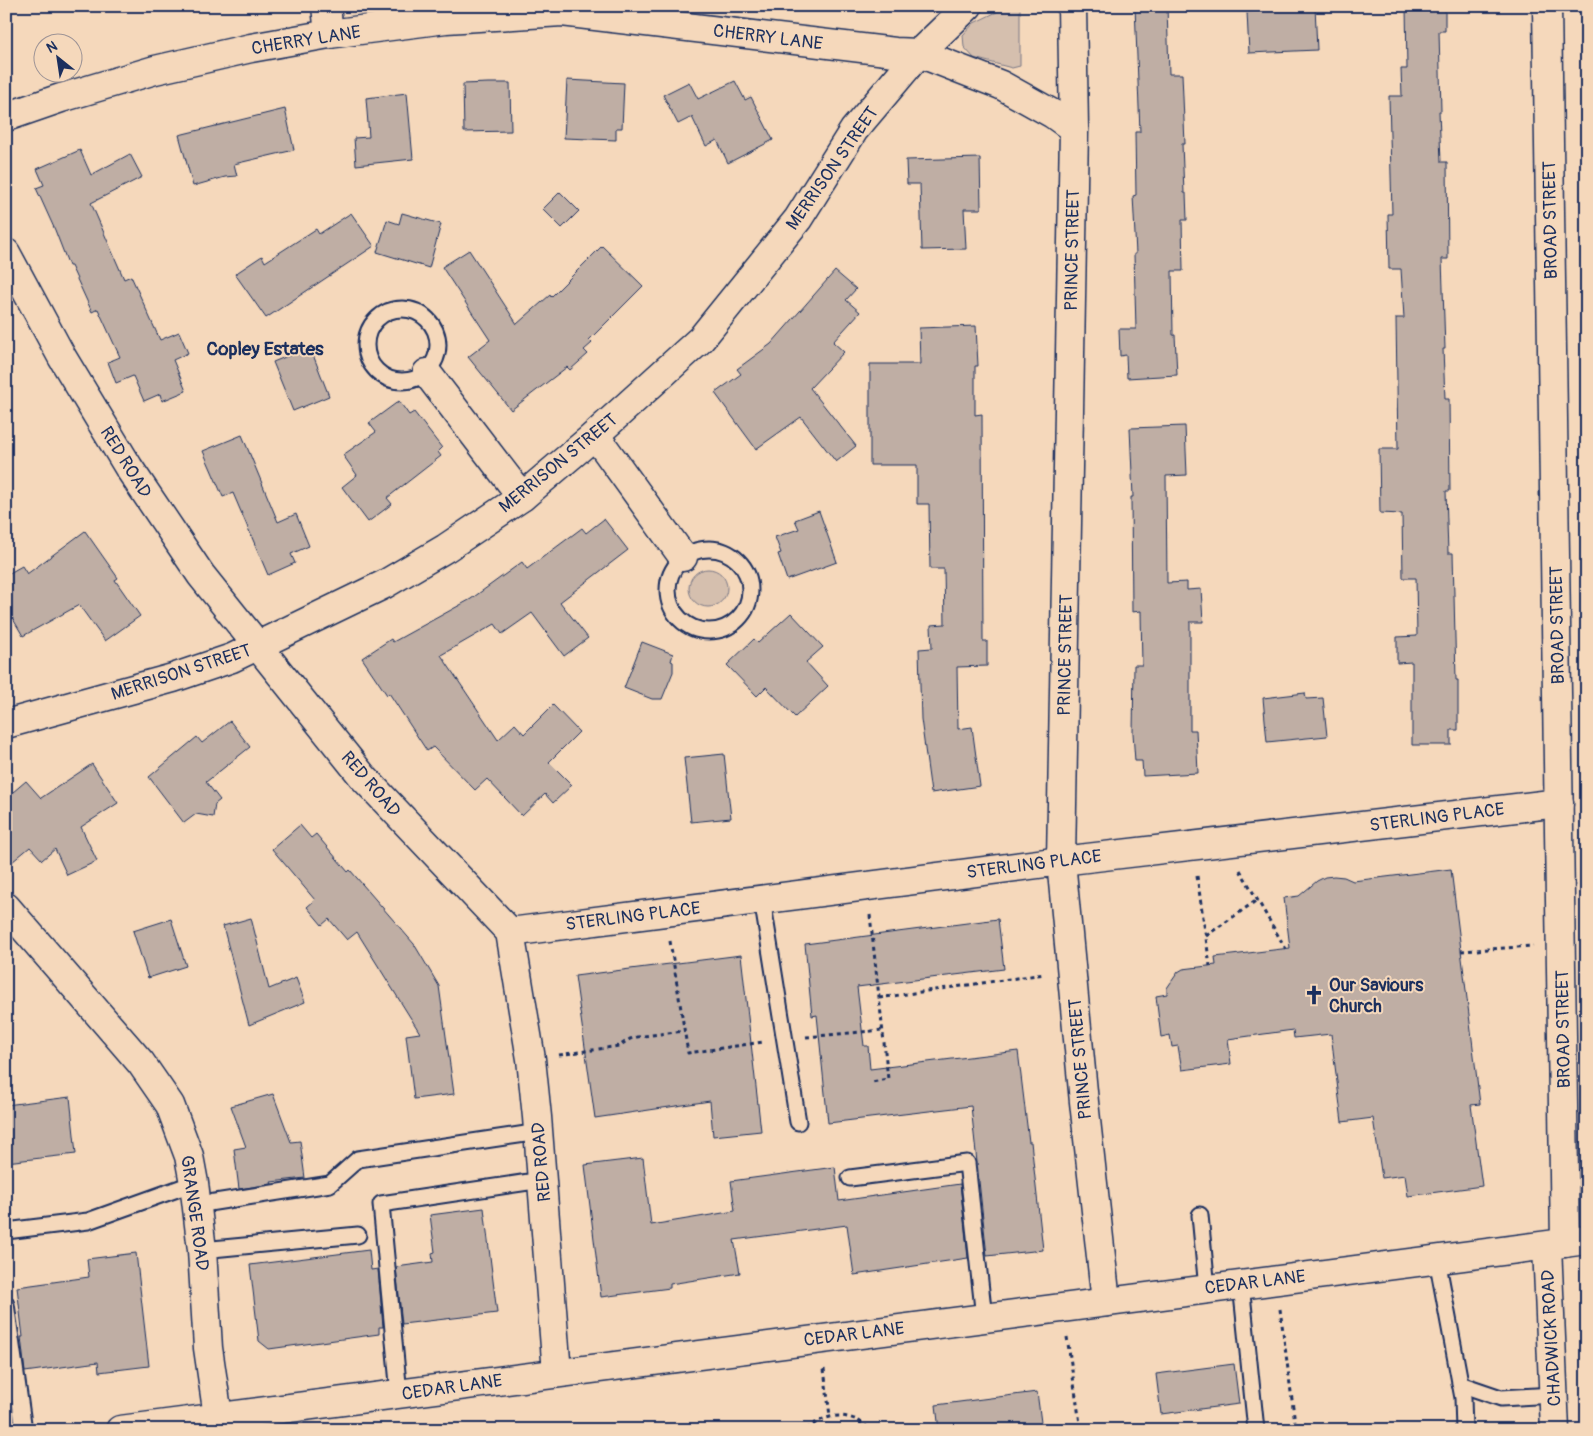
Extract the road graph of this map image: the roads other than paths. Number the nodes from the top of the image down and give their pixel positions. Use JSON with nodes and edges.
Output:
{"nodes":[{"id":1,"x":326,"y":6,"type":"edge"},
{"id":2,"x":968,"y":6,"type":"edge"},
{"id":3,"x":1072,"y":6,"type":"edge"},
{"id":4,"x":1547,"y":6,"type":"edge"},
{"id":5,"x":329,"y":34,"type":"junction"},
{"id":6,"x":919,"y":53,"type":"junction"},
{"id":7,"x":6,"y":117,"type":"edge"},
{"id":8,"x":1074,"y":129,"type":"junction"},
{"id":9,"x":6,"y":253,"type":"edge"},
{"id":10,"x":427,"y":372,"type":"junction"},
{"id":11,"x":595,"y":435,"type":"junction"},
{"id":12,"x":522,"y":497,"type":"junction"},
{"id":13,"x":683,"y":557,"type":"junction"},
{"id":14,"x":257,"y":646,"type":"junction"},
{"id":15,"x":6,"y":724,"type":"edge"},
{"id":16,"x":1559,"y":803,"type":"junction"},
{"id":17,"x":1061,"y":861,"type":"junction"},
{"id":18,"x":762,"y":900,"type":"junction"},
{"id":19,"x":6,"y":906,"type":"edge"},
{"id":20,"x":510,"y":932,"type":"junction"},
{"id":21,"x":798,"y":1122,"type":"dead end"},
{"id":22,"x":539,"y":1132,"type":"junction"},
{"id":23,"x":850,"y":1178,"type":"dead end"},
{"id":24,"x":542,"y":1180,"type":"junction"},
{"id":25,"x":195,"y":1194,"type":"junction"},
{"id":26,"x":1200,"y":1215,"type":"dead end"},
{"id":27,"x":6,"y":1231,"type":"edge"},
{"id":28,"x":358,"y":1235,"type":"dead end"},
{"id":29,"x":1566,"y":1243,"type":"edge"},
{"id":30,"x":202,"y":1250,"type":"junction"},
{"id":31,"x":1437,"y":1259,"type":"junction"},
{"id":32,"x":1241,"y":1284,"type":"junction"},
{"id":33,"x":1207,"y":1289,"type":"junction"},
{"id":34,"x":1106,"y":1302,"type":"junction"},
{"id":35,"x":6,"y":1304,"type":"edge"},
{"id":36,"x":984,"y":1318,"type":"junction"},
{"id":37,"x":557,"y":1373,"type":"junction"},
{"id":38,"x":1460,"y":1384,"type":"junction"},
{"id":39,"x":399,"y":1394,"type":"junction"},
{"id":40,"x":1554,"y":1395,"type":"junction"},
{"id":41,"x":219,"y":1424,"type":"edge"},
{"id":42,"x":24,"y":1430,"type":"edge"},
{"id":43,"x":120,"y":1430,"type":"edge"},
{"id":44,"x":1256,"y":1430,"type":"edge"},
{"id":45,"x":1464,"y":1430,"type":"edge"},
{"id":46,"x":1556,"y":1430,"type":"edge"}],
"edges":[{"from":1,"to":5,"type":"street"},
{"from":2,"to":6,"type":"street","name":"MERRISON STREET"},
{"from":3,"to":8,"type":"street","name":"PRINCE STREET"},
{"from":4,"to":16,"type":"street","name":"BROAD STREET"},
{"from":5,"to":6,"type":"street","name":"CHERRY LANE"},
{"from":5,"to":7,"type":"street","name":"CHERRY LANE"},
{"from":6,"to":8,"type":"street","name":"CHERRY LANE"},
{"from":6,"to":11,"type":"street","name":"MERRISON STREET"},
{"from":8,"to":17,"type":"street","name":"PRINCE STREET"},
{"from":9,"to":14,"type":"street","name":"RED ROAD"},
{"from":10,"to":10,"type":"lane"},
{"from":10,"to":12,"type":"street"},
{"from":11,"to":12,"type":"street","name":"MERRISON STREET"},
{"from":11,"to":13,"type":"street"},
{"from":12,"to":14,"type":"street","name":"MERRISON STREET"},
{"from":13,"to":13,"type":"lane"},
{"from":14,"to":15,"type":"street","name":"MERRISON STREET"},
{"from":14,"to":20,"type":"street","name":"RED ROAD"},
{"from":16,"to":17,"type":"street","name":"STERLING PLACE"},
{"from":16,"to":29,"type":"street","name":"BROAD STREET"},
{"from":17,"to":18,"type":"street","name":"STERLING PLACE"},
{"from":17,"to":34,"type":"street","name":"PRINCE STREET"},
{"from":18,"to":20,"type":"street","name":"STERLING PLACE"},
{"from":18,"to":21,"type":"lane"},
{"from":19,"to":25,"type":"street","name":"GRANGE ROAD"},
{"from":20,"to":22,"type":"street","name":"RED ROAD"},
{"from":22,"to":24,"type":"street","name":"RED ROAD"},
{"from":22,"to":25,"type":"lane"},
{"from":23,"to":36,"type":"lane"},
{"from":24,"to":37,"type":"street","name":"RED ROAD"},
{"from":24,"to":39,"type":"lane"},
{"from":25,"to":27,"type":"lane"},
{"from":25,"to":30,"type":"street","name":"GRANGE ROAD"},
{"from":26,"to":33,"type":"lane"},
{"from":28,"to":30,"type":"lane"},
{"from":29,"to":31,"type":"street","name":"CEDAR LANE"},
{"from":29,"to":40,"type":"street","name":"CHADWICK ROAD"},
{"from":30,"to":41,"type":"street","name":"GRANGE ROAD"},
{"from":31,"to":32,"type":"street","name":"CEDAR LANE"},
{"from":31,"to":38,"type":"lane"},
{"from":32,"to":33,"type":"street","name":"CEDAR LANE"},
{"from":32,"to":44,"type":"lane"},
{"from":33,"to":34,"type":"street","name":"CEDAR LANE"},
{"from":34,"to":36,"type":"street","name":"CEDAR LANE"},
{"from":35,"to":42,"type":"lane"},
{"from":36,"to":37,"type":"street","name":"CEDAR LANE"},
{"from":37,"to":39,"type":"street","name":"CEDAR LANE"},
{"from":38,"to":40,"type":"lane"},
{"from":38,"to":45,"type":"lane"},
{"from":39,"to":41,"type":"street","name":"CEDAR LANE"},
{"from":40,"to":46,"type":"street","name":"CHADWICK ROAD"},
{"from":41,"to":43,"type":"street","name":"CEDAR LANE"}]}
